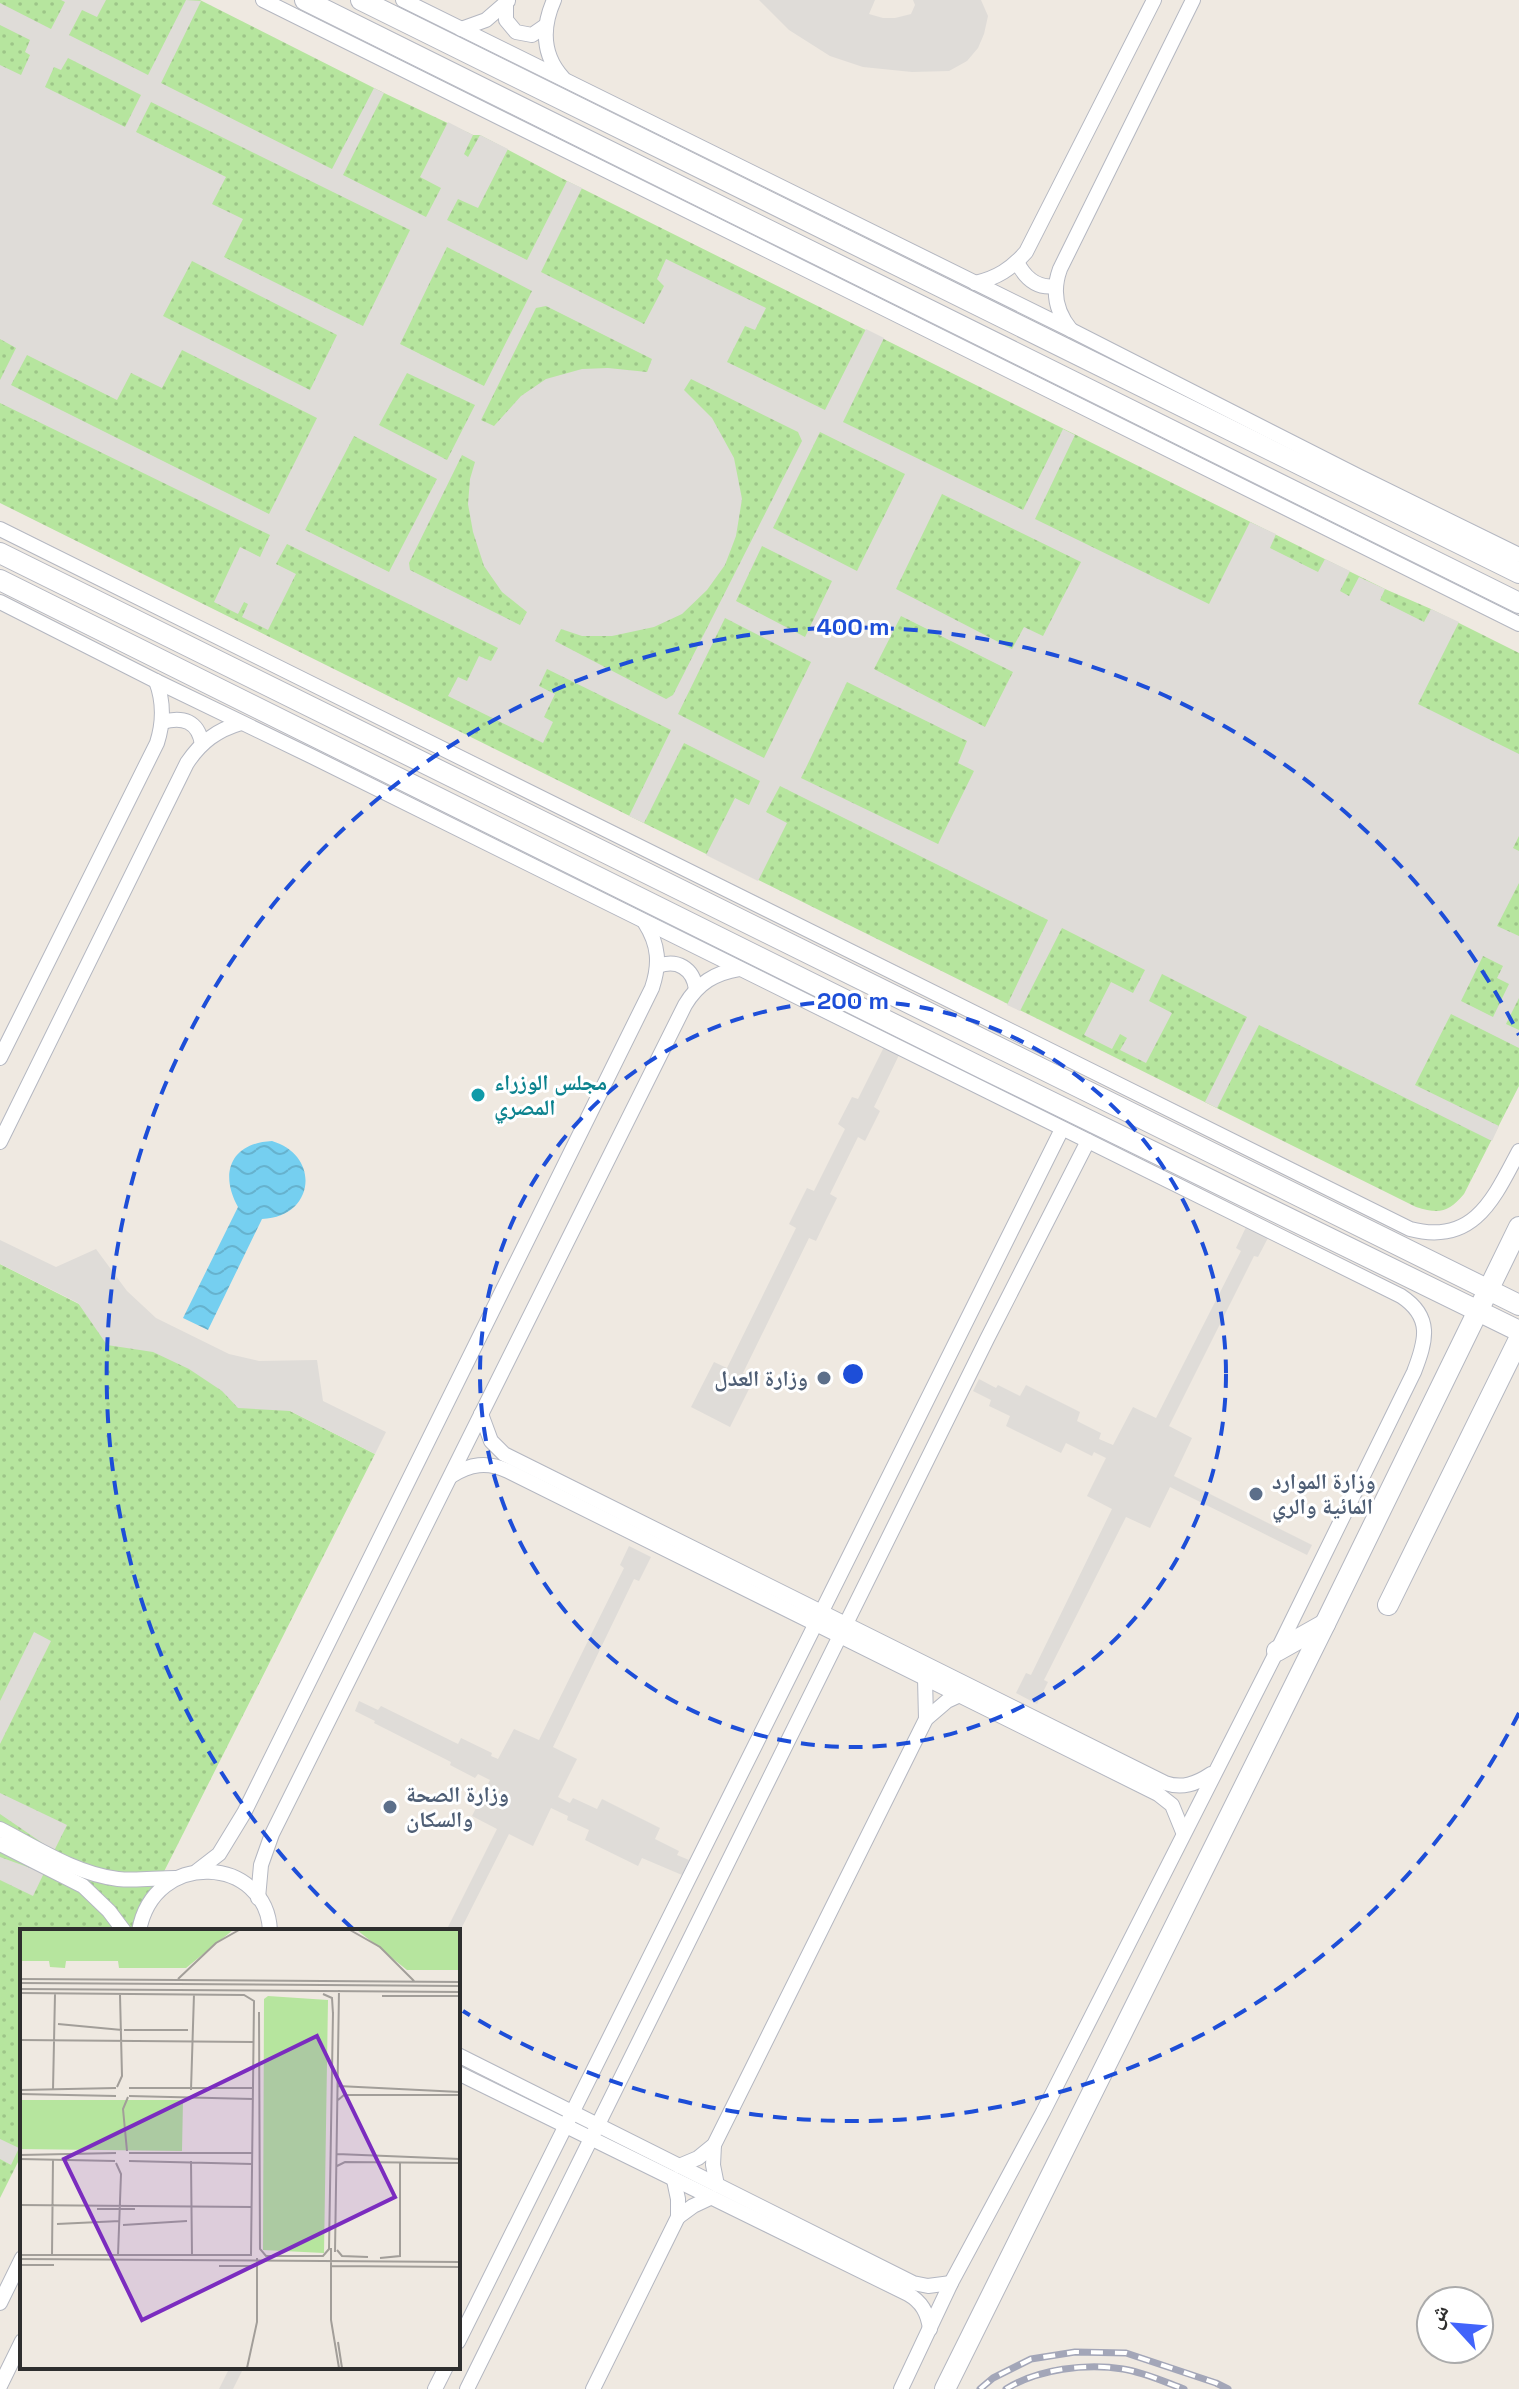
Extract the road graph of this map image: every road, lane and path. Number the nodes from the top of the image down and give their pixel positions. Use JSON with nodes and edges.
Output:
{"nodes":[{"id":1,"x":263,"y":0,"type":"edge"},
{"id":2,"x":305,"y":0,"type":"edge"},
{"id":3,"x":361,"y":0,"type":"edge"},
{"id":4,"x":403,"y":0,"type":"edge"},
{"id":5,"x":554,"y":0,"type":"edge"},
{"id":6,"x":1154,"y":0,"type":"edge"},
{"id":7,"x":1193,"y":0,"type":"edge"},
{"id":8,"x":508,"y":2,"type":"edge"},
{"id":9,"x":545,"y":26,"type":"junction"},
{"id":10,"x":461,"y":29,"type":"junction"},
{"id":11,"x":567,"y":81,"type":"junction"},
{"id":12,"x":1017,"y":262,"type":"junction"},
{"id":13,"x":975,"y":283,"type":"junction"},
{"id":14,"x":1056,"y":286,"type":"junction"},
{"id":15,"x":1071,"y":330,"type":"junction"},
{"id":16,"x":0,"y":529,"type":"edge"},
{"id":17,"x":0,"y":553,"type":"edge"},
{"id":18,"x":1519,"y":555,"type":"edge"},
{"id":19,"x":1519,"y":573,"type":"edge"},
{"id":20,"x":0,"y":580,"type":"edge"},
{"id":21,"x":0,"y":602,"type":"edge"},
{"id":22,"x":1519,"y":603,"type":"edge"},
{"id":23,"x":30,"y":606,"type":"junction"},
{"id":24,"x":1519,"y":624,"type":"edge"},
{"id":25,"x":156,"y":681,"type":"junction"},
{"id":26,"x":162,"y":722,"type":"junction"},
{"id":27,"x":241,"y":723,"type":"junction"},
{"id":28,"x":202,"y":744,"type":"junction"},
{"id":29,"x":656,"y":877,"type":"junction"},
{"id":30,"x":613,"y":894,"type":"junction"},
{"id":31,"x":645,"y":899,"type":"junction"},
{"id":32,"x":645,"y":923,"type":"junction"},
{"id":33,"x":658,"y":966,"type":"junction"},
{"id":34,"x":739,"y":969,"type":"junction"},
{"id":35,"x":696,"y":989,"type":"junction"},
{"id":36,"x":0,"y":1058,"type":"edge"},
{"id":37,"x":1062,"y":1129,"type":"junction"},
{"id":38,"x":1088,"y":1141,"type":"junction"},
{"id":39,"x":0,"y":1142,"type":"edge"},
{"id":40,"x":1519,"y":1151,"type":"edge"},
{"id":41,"x":1344,"y":1207,"type":"junction"},
{"id":42,"x":1519,"y":1227,"type":"edge"},
{"id":43,"x":1325,"y":1248,"type":"junction"},
{"id":44,"x":1488,"y":1290,"type":"junction"},
{"id":45,"x":1519,"y":1305,"type":"edge"},
{"id":46,"x":1478,"y":1310,"type":"junction"},
{"id":47,"x":1519,"y":1331,"type":"edge"},
{"id":48,"x":1519,"y":1339,"type":"edge"},
{"id":49,"x":481,"y":1414,"type":"junction"},
{"id":50,"x":450,"y":1476,"type":"junction"},
{"id":51,"x":1388,"y":1605,"type":"dead end"},
{"id":52,"x":820,"y":1618,"type":"junction"},
{"id":53,"x":1325,"y":1624,"type":"junction"},
{"id":54,"x":844,"y":1630,"type":"junction"},
{"id":55,"x":1277,"y":1651,"type":"junction"},
{"id":56,"x":925,"y":1678,"type":"junction"},
{"id":57,"x":960,"y":1695,"type":"junction"},
{"id":58,"x":926,"y":1719,"type":"junction"},
{"id":59,"x":1214,"y":1772,"type":"junction"},
{"id":60,"x":0,"y":1829,"type":"edge"},
{"id":61,"x":1183,"y":1832,"type":"junction"},
{"id":62,"x":0,"y":1844,"type":"edge"},
{"id":63,"x":197,"y":1871,"type":"junction"},
{"id":64,"x":176,"y":1878,"type":"junction"},
{"id":65,"x":258,"y":1898,"type":"junction"},
{"id":66,"x":271,"y":1928,"type":"edge"},
{"id":67,"x":122,"y":1929,"type":"edge"},
{"id":68,"x":140,"y":1929,"type":"edge"},
{"id":69,"x":460,"y":2056,"type":"edge"},
{"id":70,"x":460,"y":2074,"type":"edge"},
{"id":71,"x":568,"y":2119,"type":"junction"},
{"id":72,"x":595,"y":2133,"type":"junction"},
{"id":73,"x":714,"y":2145,"type":"junction"},
{"id":74,"x":677,"y":2173,"type":"junction"},
{"id":75,"x":714,"y":2192,"type":"junction"},
{"id":76,"x":678,"y":2217,"type":"junction"},
{"id":77,"x":20,"y":2262,"type":"edge"},
{"id":78,"x":951,"y":2283,"type":"junction"},
{"id":79,"x":0,"y":2303,"type":"edge"},
{"id":80,"x":930,"y":2329,"type":"junction"},
{"id":81,"x":460,"y":2338,"type":"edge"},
{"id":82,"x":20,"y":2345,"type":"edge"},
{"id":83,"x":445,"y":2369,"type":"edge"},
{"id":84,"x":0,"y":2386,"type":"edge"},
{"id":85,"x":435,"y":2389,"type":"edge"},
{"id":86,"x":467,"y":2389,"type":"edge"},
{"id":87,"x":593,"y":2389,"type":"edge"},
{"id":88,"x":901,"y":2389,"type":"edge"},
{"id":89,"x":945,"y":2389,"type":"edge"}],
"edges":[{"from":1,"to":24,"type":"street"},
{"from":2,"to":22,"type":"street"},
{"from":3,"to":19,"type":"street"},
{"from":4,"to":10,"type":"street"},
{"from":5,"to":9,"type":"street"},
{"from":6,"to":12,"type":"street"},
{"from":7,"to":14,"type":"street"},
{"from":8,"to":9,"type":"street"},
{"from":8,"to":10,"type":"street"},
{"from":9,"to":11,"type":"street"},
{"from":10,"to":11,"type":"street"},
{"from":11,"to":13,"type":"street"},
{"from":12,"to":13,"type":"street"},
{"from":12,"to":14,"type":"street"},
{"from":13,"to":15,"type":"street"},
{"from":14,"to":15,"type":"street"},
{"from":15,"to":18,"type":"street"},
{"from":16,"to":41,"type":"street"},
{"from":17,"to":29,"type":"street"},
{"from":20,"to":23,"type":"street"},
{"from":21,"to":23,"type":"street"},
{"from":23,"to":25,"type":"street"},
{"from":23,"to":30,"type":"street"},
{"from":25,"to":26,"type":"street"},
{"from":25,"to":27,"type":"street"},
{"from":26,"to":28,"type":"street"},
{"from":26,"to":36,"type":"street"},
{"from":27,"to":28,"type":"street"},
{"from":27,"to":30,"type":"street"},
{"from":28,"to":39,"type":"street"},
{"from":29,"to":31,"type":"street"},
{"from":29,"to":41,"type":"street"},
{"from":30,"to":31,"type":"street"},
{"from":30,"to":32,"type":"street"},
{"from":31,"to":43,"type":"street"},
{"from":32,"to":33,"type":"street"},
{"from":32,"to":34,"type":"street"},
{"from":33,"to":35,"type":"street"},
{"from":33,"to":63,"type":"street"},
{"from":34,"to":35,"type":"street"},
{"from":34,"to":37,"type":"street"},
{"from":35,"to":49,"type":"street"},
{"from":37,"to":38,"type":"street"},
{"from":37,"to":52,"type":"street"},
{"from":38,"to":43,"type":"street"},
{"from":38,"to":54,"type":"street"},
{"from":40,"to":41,"type":"street"},
{"from":41,"to":44,"type":"street"},
{"from":42,"to":44,"type":"street"},
{"from":43,"to":46,"type":"street"},
{"from":43,"to":55,"type":"street"},
{"from":44,"to":45,"type":"street"},
{"from":44,"to":46,"type":"street"},
{"from":46,"to":47,"type":"street"},
{"from":46,"to":53,"type":"street"},
{"from":48,"to":51,"type":"street"},
{"from":49,"to":50,"type":"street"},
{"from":49,"to":52,"type":"street"},
{"from":50,"to":52,"type":"street"},
{"from":50,"to":65,"type":"street"},
{"from":52,"to":54,"type":"street"},
{"from":52,"to":71,"type":"street"},
{"from":53,"to":55,"type":"street"},
{"from":53,"to":89,"type":"street"},
{"from":54,"to":56,"type":"street"},
{"from":54,"to":59,"type":"street"},
{"from":54,"to":72,"type":"street"},
{"from":55,"to":59,"type":"street"},
{"from":56,"to":57,"type":"street"},
{"from":56,"to":58,"type":"street"},
{"from":57,"to":58,"type":"street"},
{"from":57,"to":61,"type":"street"},
{"from":58,"to":73,"type":"street"},
{"from":59,"to":61,"type":"street"},
{"from":60,"to":64,"type":"street"},
{"from":61,"to":78,"type":"street"},
{"from":62,"to":67,"type":"street"},
{"from":63,"to":64,"type":"street"},
{"from":63,"to":65,"type":"street"},
{"from":64,"to":68,"type":"street"},
{"from":65,"to":66,"type":"street"},
{"from":69,"to":71,"type":"street"},
{"from":70,"to":71,"type":"street"},
{"from":71,"to":72,"type":"street"},
{"from":71,"to":81,"type":"street"},
{"from":72,"to":74,"type":"street"},
{"from":72,"to":86,"type":"street"},
{"from":73,"to":74,"type":"street"},
{"from":73,"to":75,"type":"street"},
{"from":74,"to":75,"type":"street"},
{"from":74,"to":76,"type":"street"},
{"from":75,"to":76,"type":"street"},
{"from":75,"to":78,"type":"street"},
{"from":75,"to":80,"type":"street"},
{"from":76,"to":87,"type":"street"},
{"from":77,"to":79,"type":"street"},
{"from":78,"to":80,"type":"street"},
{"from":80,"to":88,"type":"street"},
{"from":82,"to":84,"type":"street"},
{"from":83,"to":85,"type":"street"}]}
